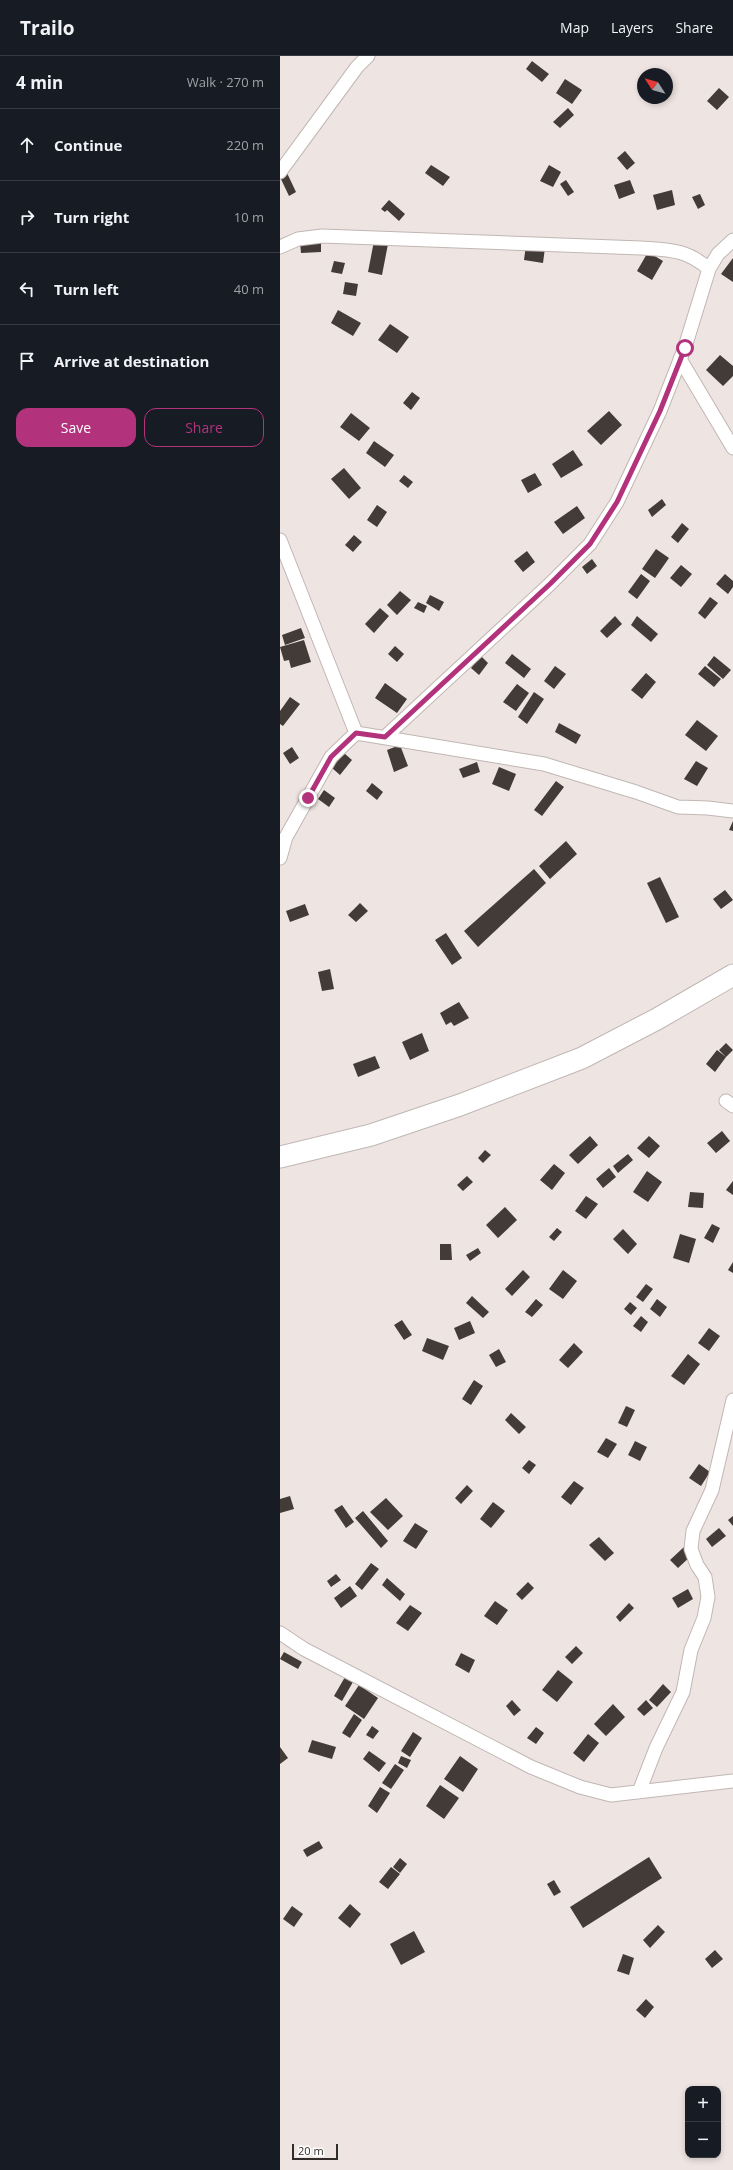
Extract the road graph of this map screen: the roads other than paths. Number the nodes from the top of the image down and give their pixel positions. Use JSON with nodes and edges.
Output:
{"nodes":[{"id":1,"x":368,"y":56,"type":"edge"},
{"id":2,"x":280,"y":172,"type":"edge"},
{"id":3,"x":733,"y":240,"type":"edge"},
{"id":4,"x":280,"y":247,"type":"edge"},
{"id":5,"x":709,"y":269,"type":"junction"},
{"id":6,"x":680,"y":359,"type":"junction"},
{"id":7,"x":733,"y":448,"type":"edge"},
{"id":8,"x":280,"y":540,"type":"edge"},
{"id":9,"x":356,"y":733,"type":"junction"},
{"id":10,"x":385,"y":737,"type":"junction"},
{"id":11,"x":733,"y":811,"type":"edge"},
{"id":12,"x":280,"y":858,"type":"edge"},
{"id":13,"x":733,"y":975,"type":"edge"},
{"id":14,"x":280,"y":1157,"type":"edge"},
{"id":15,"x":733,"y":1400,"type":"edge"},
{"id":16,"x":280,"y":1633,"type":"edge"},
{"id":17,"x":733,"y":1781,"type":"edge"},
{"id":18,"x":639,"y":1792,"type":"junction"}],
"edges":[{"from":1,"to":2,"type":"street"},
{"from":3,"to":5,"type":"street"},
{"from":4,"to":5,"type":"street"},
{"from":5,"to":6,"type":"street"},
{"from":6,"to":7,"type":"street"},
{"from":6,"to":10,"type":"street"},
{"from":8,"to":9,"type":"street"},
{"from":9,"to":10,"type":"street"},
{"from":9,"to":12,"type":"street"},
{"from":10,"to":11,"type":"street"},
{"from":13,"to":14,"type":"main road"},
{"from":15,"to":18,"type":"street"},
{"from":16,"to":18,"type":"street"},
{"from":17,"to":18,"type":"street"}]}
